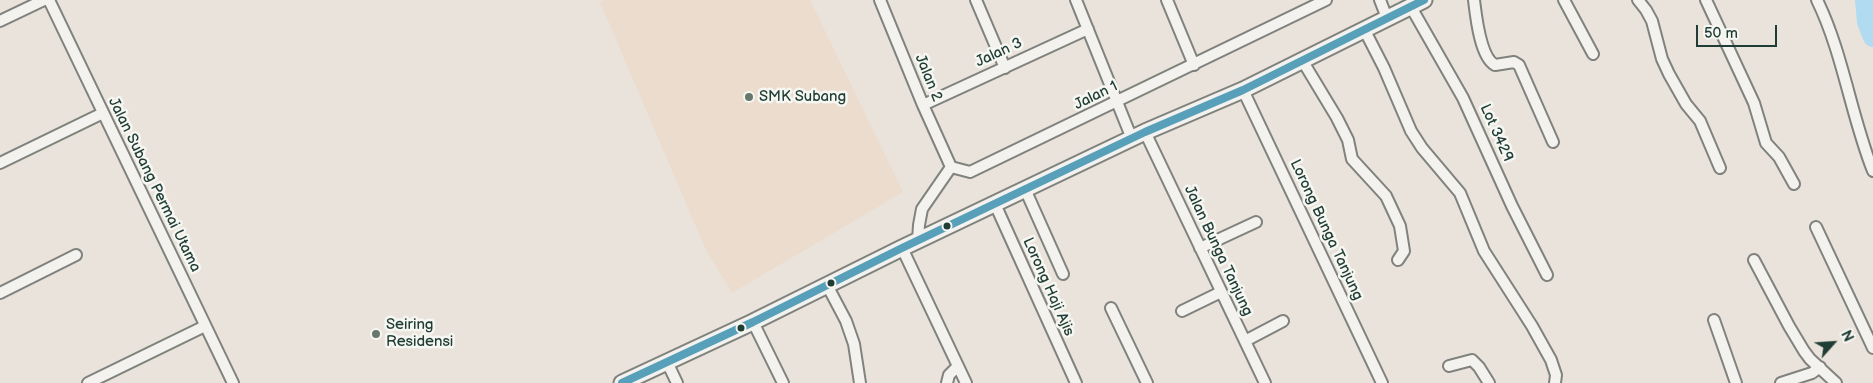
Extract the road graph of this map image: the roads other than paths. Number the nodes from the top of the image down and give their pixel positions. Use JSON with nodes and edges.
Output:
{"nodes":[{"id":1,"x":44,"y":0,"type":"edge"},
{"id":2,"x":49,"y":0,"type":"edge"},
{"id":3,"x":880,"y":0,"type":"edge"},
{"id":4,"x":976,"y":0,"type":"edge"},
{"id":5,"x":1076,"y":0,"type":"edge"},
{"id":6,"x":1167,"y":0,"type":"edge"},
{"id":7,"x":1326,"y":0,"type":"edge"},
{"id":8,"x":1380,"y":0,"type":"edge"},
{"id":9,"x":1474,"y":0,"type":"edge"},
{"id":10,"x":1564,"y":0,"type":"edge"},
{"id":11,"x":1638,"y":0,"type":"edge"},
{"id":12,"x":1706,"y":0,"type":"edge"},
{"id":13,"x":1817,"y":0,"type":"edge"},
{"id":14,"x":1417,"y":2,"type":"edge"},
{"id":15,"x":1387,"y":18,"type":"junction"},
{"id":16,"x":0,"y":21,"type":"edge"},
{"id":17,"x":1088,"y":29,"type":"junction"},
{"id":18,"x":1364,"y":29,"type":"junction"},
{"id":19,"x":1593,"y":54,"type":"dead end"},
{"id":20,"x":1302,"y":60,"type":"junction"},
{"id":21,"x":1194,"y":65,"type":"junction"},
{"id":22,"x":1004,"y":68,"type":"junction"},
{"id":23,"x":1244,"y":90,"type":"junction"},
{"id":24,"x":1118,"y":102,"type":"junction"},
{"id":25,"x":923,"y":105,"type":"junction"},
{"id":26,"x":103,"y":113,"type":"junction"},
{"id":27,"x":1138,"y":136,"type":"junction"},
{"id":28,"x":1553,"y":142,"type":"dead end"},
{"id":29,"x":0,"y":163,"type":"edge"},
{"id":30,"x":951,"y":167,"type":"junction"},
{"id":31,"x":1720,"y":168,"type":"dead end"},
{"id":32,"x":1873,"y":171,"type":"edge"},
{"id":33,"x":1794,"y":184,"type":"dead end"},
{"id":34,"x":1025,"y":189,"type":"junction"},
{"id":35,"x":995,"y":204,"type":"junction"},
{"id":36,"x":1256,"y":222,"type":"dead end"},
{"id":37,"x":1816,"y":227,"type":"dead end"},
{"id":38,"x":918,"y":240,"type":"junction"},
{"id":39,"x":902,"y":248,"type":"junction"},
{"id":40,"x":1200,"y":248,"type":"junction"},
{"id":41,"x":76,"y":255,"type":"dead end"},
{"id":42,"x":1398,"y":260,"type":"dead end"},
{"id":43,"x":1754,"y":260,"type":"dead end"},
{"id":44,"x":1064,"y":274,"type":"dead end"},
{"id":45,"x":1547,"y":275,"type":"dead end"},
{"id":46,"x":827,"y":285,"type":"junction"},
{"id":47,"x":1221,"y":292,"type":"junction"},
{"id":48,"x":0,"y":293,"type":"edge"},
{"id":49,"x":1111,"y":308,"type":"dead end"},
{"id":50,"x":1182,"y":311,"type":"dead end"},
{"id":51,"x":1714,"y":320,"type":"dead end"},
{"id":52,"x":1283,"y":321,"type":"dead end"},
{"id":53,"x":753,"y":322,"type":"junction"},
{"id":54,"x":205,"y":326,"type":"junction"},
{"id":55,"x":1245,"y":341,"type":"junction"},
{"id":56,"x":1873,"y":348,"type":"edge"},
{"id":57,"x":667,"y":362,"type":"junction"},
{"id":58,"x":958,"y":366,"type":"junction"},
{"id":59,"x":1449,"y":366,"type":"dead end"},
{"id":60,"x":1820,"y":367,"type":"junction"},
{"id":61,"x":640,"y":379,"type":"edge"},
{"id":62,"x":88,"y":383,"type":"edge"},
{"id":63,"x":233,"y":383,"type":"edge"},
{"id":64,"x":622,"y":383,"type":"edge"},
{"id":65,"x":677,"y":383,"type":"edge"},
{"id":66,"x":783,"y":383,"type":"edge"},
{"id":67,"x":860,"y":383,"type":"edge"},
{"id":68,"x":947,"y":383,"type":"edge"},
{"id":69,"x":966,"y":383,"type":"edge"},
{"id":70,"x":1076,"y":383,"type":"edge"},
{"id":71,"x":1147,"y":383,"type":"edge"},
{"id":72,"x":1265,"y":383,"type":"edge"},
{"id":73,"x":1382,"y":383,"type":"edge"},
{"id":74,"x":1489,"y":383,"type":"edge"},
{"id":75,"x":1555,"y":383,"type":"edge"},
{"id":76,"x":1736,"y":383,"type":"edge"},
{"id":77,"x":1781,"y":383,"type":"edge"},
{"id":78,"x":1836,"y":383,"type":"edge"}],
"edges":[{"from":1,"to":16,"type":"street"},
{"from":2,"to":26,"type":"street","name":"Jalan Subang Permai Utama"},
{"from":3,"to":25,"type":"street","name":"Jalan 2"},
{"from":4,"to":22,"type":"street"},
{"from":5,"to":17,"type":"street","name":"Jalan Bunga Tanjung"},
{"from":6,"to":21,"type":"street"},
{"from":7,"to":21,"type":"street","name":"Jalan 1"},
{"from":8,"to":15,"type":"street"},
{"from":9,"to":28,"type":"street"},
{"from":10,"to":19,"type":"street"},
{"from":11,"to":31,"type":"street"},
{"from":12,"to":33,"type":"street"},
{"from":13,"to":32,"type":"street"},
{"from":14,"to":15,"type":"main road"},
{"from":14,"to":45,"type":"street","name":"Lot 3429"},
{"from":15,"to":18,"type":"main road"},
{"from":17,"to":22,"type":"street","name":"Jalan 3"},
{"from":17,"to":24,"type":"street","name":"Jalan Bunga Tanjung"},
{"from":18,"to":20,"type":"main road"},
{"from":18,"to":75,"type":"street"},
{"from":20,"to":23,"type":"main road"},
{"from":20,"to":42,"type":"street"},
{"from":21,"to":24,"type":"street","name":"Jalan 1"},
{"from":22,"to":25,"type":"street","name":"Jalan 3"},
{"from":23,"to":27,"type":"main road"},
{"from":23,"to":73,"type":"street","name":"Lorong Bunga Tanjung"},
{"from":24,"to":27,"type":"street","name":"Jalan Bunga Tanjung"},
{"from":24,"to":30,"type":"street","name":"Jalan 1"},
{"from":25,"to":30,"type":"street","name":"Jalan 2"},
{"from":26,"to":29,"type":"street"},
{"from":26,"to":54,"type":"street","name":"Jalan Subang Permai Utama"},
{"from":27,"to":34,"type":"main road"},
{"from":27,"to":40,"type":"street","name":"Jalan Bunga Tanjung"},
{"from":30,"to":38,"type":"street"},
{"from":34,"to":35,"type":"main road"},
{"from":34,"to":44,"type":"street"},
{"from":35,"to":38,"type":"main road"},
{"from":35,"to":70,"type":"street","name":"Lorong Haji Ajis"},
{"from":36,"to":40,"type":"street"},
{"from":37,"to":56,"type":"street"},
{"from":38,"to":39,"type":"main road"},
{"from":39,"to":46,"type":"main road"},
{"from":39,"to":58,"type":"street"},
{"from":40,"to":47,"type":"street","name":"Jalan Bunga Tanjung"},
{"from":41,"to":48,"type":"street"},
{"from":43,"to":60,"type":"street"},
{"from":46,"to":53,"type":"main road"},
{"from":46,"to":67,"type":"street"},
{"from":47,"to":50,"type":"street"},
{"from":47,"to":55,"type":"street","name":"Jalan Bunga Tanjung"},
{"from":49,"to":71,"type":"street"},
{"from":51,"to":76,"type":"street"},
{"from":52,"to":55,"type":"street"},
{"from":53,"to":57,"type":"main road"},
{"from":53,"to":66,"type":"street"},
{"from":54,"to":62,"type":"street"},
{"from":54,"to":63,"type":"street","name":"Jalan Subang Permai Utama"},
{"from":55,"to":72,"type":"street","name":"Jalan Bunga Tanjung"},
{"from":57,"to":61,"type":"main road"},
{"from":57,"to":65,"type":"street"},
{"from":58,"to":68,"type":"street"},
{"from":58,"to":69,"type":"street"},
{"from":59,"to":74,"type":"street"},
{"from":60,"to":77,"type":"street"},
{"from":60,"to":78,"type":"street"},
{"from":61,"to":64,"type":"main road"}]}
